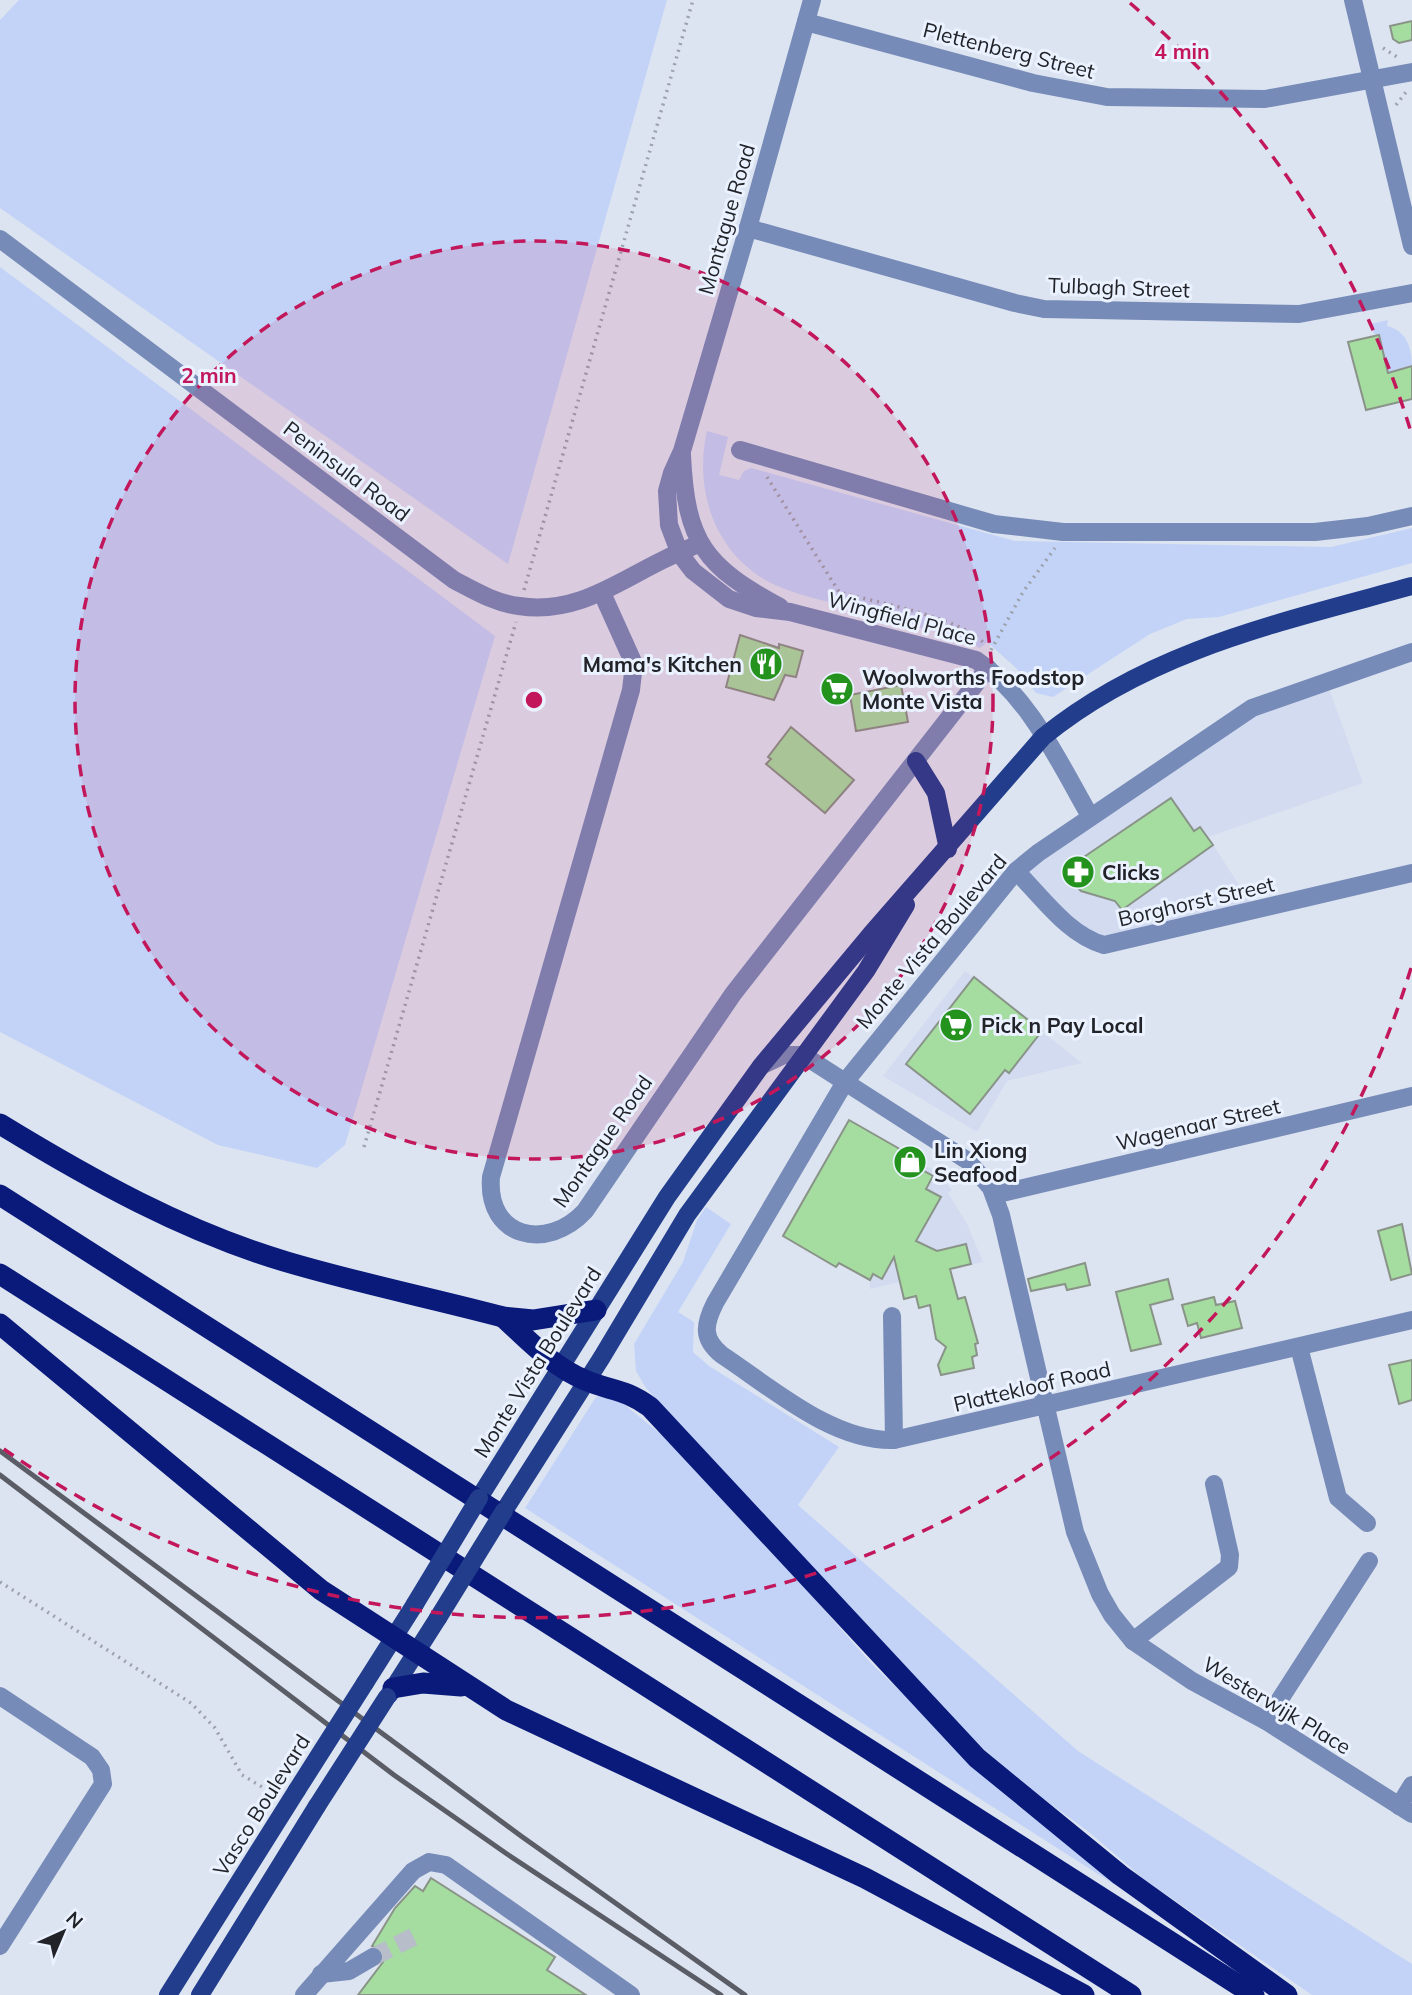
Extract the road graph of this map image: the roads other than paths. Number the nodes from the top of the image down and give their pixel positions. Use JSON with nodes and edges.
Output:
{"nodes":[{"id":1,"x":812,"y":0,"type":"edge"},
{"id":2,"x":1353,"y":0,"type":"edge"},
{"id":3,"x":806,"y":22,"type":"junction"},
{"id":4,"x":1412,"y":72,"type":"edge"},
{"id":5,"x":1374,"y":82,"type":"junction"},
{"id":6,"x":748,"y":228,"type":"junction"},
{"id":7,"x":0,"y":239,"type":"edge"},
{"id":8,"x":1412,"y":246,"type":"edge"},
{"id":9,"x":1412,"y":293,"type":"edge"},
{"id":10,"x":740,"y":450,"type":"dead end"},
{"id":11,"x":682,"y":451,"type":"junction"},
{"id":12,"x":1412,"y":516,"type":"edge"},
{"id":13,"x":700,"y":543,"type":"junction"},
{"id":14,"x":680,"y":554,"type":"junction"},
{"id":15,"x":1412,"y":586,"type":"edge"},
{"id":16,"x":602,"y":593,"type":"junction"},
{"id":17,"x":790,"y":612,"type":"junction"},
{"id":18,"x":1412,"y":652,"type":"edge"},
{"id":19,"x":988,"y":668,"type":"junction"},
{"id":20,"x":1043,"y":737,"type":"junction"},
{"id":21,"x":916,"y":761,"type":"junction"},
{"id":22,"x":1090,"y":816,"type":"junction"},
{"id":23,"x":948,"y":849,"type":"junction"},
{"id":24,"x":1016,"y":871,"type":"junction"},
{"id":25,"x":1412,"y":873,"type":"edge"},
{"id":26,"x":914,"y":888,"type":"junction"},
{"id":27,"x":803,"y":1055,"type":"junction"},
{"id":28,"x":761,"y":1066,"type":"junction"},
{"id":29,"x":845,"y":1082,"type":"junction"},
{"id":30,"x":1412,"y":1096,"type":"edge"},
{"id":31,"x":0,"y":1124,"type":"edge"},
{"id":32,"x":0,"y":1195,"type":"edge"},
{"id":33,"x":994,"y":1195,"type":"junction"},
{"id":34,"x":0,"y":1274,"type":"edge"},
{"id":35,"x":596,"y":1310,"type":"junction"},
{"id":36,"x":892,"y":1316,"type":"dead end"},
{"id":37,"x":503,"y":1317,"type":"junction"},
{"id":38,"x":708,"y":1320,"type":"joint"},
{"id":39,"x":1412,"y":1320,"type":"edge"},
{"id":40,"x":0,"y":1324,"type":"edge"},
{"id":41,"x":1299,"y":1347,"type":"junction"},
{"id":42,"x":560,"y":1367,"type":"junction"},
{"id":43,"x":587,"y":1381,"type":"junction"},
{"id":44,"x":1044,"y":1407,"type":"junction"},
{"id":45,"x":894,"y":1440,"type":"junction"},
{"id":46,"x":1214,"y":1484,"type":"dead end"},
{"id":47,"x":1367,"y":1523,"type":"dead end"},
{"id":48,"x":1369,"y":1561,"type":"dead end"},
{"id":49,"x":393,"y":1638,"type":"junction"},
{"id":50,"x":1133,"y":1641,"type":"junction"},
{"id":51,"x":416,"y":1652,"type":"junction"},
{"id":52,"x":467,"y":1687,"type":"junction"},
{"id":53,"x":390,"y":1693,"type":"junction"},
{"id":54,"x":0,"y":1696,"type":"edge"},
{"id":55,"x":1266,"y":1721,"type":"junction"},
{"id":56,"x":1412,"y":1785,"type":"edge"},
{"id":57,"x":1406,"y":1810,"type":"edge"},
{"id":58,"x":5,"y":1926,"type":"edge"},
{"id":59,"x":0,"y":1946,"type":"edge"},
{"id":60,"x":373,"y":1957,"type":"tunnel mouth"},
{"id":61,"x":321,"y":1974,"type":"junction"},
{"id":62,"x":168,"y":1995,"type":"edge"},
{"id":63,"x":200,"y":1995,"type":"edge"},
{"id":64,"x":304,"y":1995,"type":"edge"},
{"id":65,"x":631,"y":1995,"type":"edge"},
{"id":66,"x":1084,"y":1995,"type":"edge"},
{"id":67,"x":1131,"y":1995,"type":"edge"},
{"id":68,"x":1255,"y":1995,"type":"edge"},
{"id":69,"x":1287,"y":1995,"type":"edge"}],
"edges":[{"from":1,"to":3,"type":"street","name":"Montague Road"},
{"from":2,"to":5,"type":"street"},
{"from":3,"to":5,"type":"street","name":"Plettenberg Street"},
{"from":3,"to":6,"type":"street","name":"Montague Road"},
{"from":4,"to":5,"type":"street","name":"Plettenberg Street"},
{"from":5,"to":8,"type":"street"},
{"from":6,"to":9,"type":"street","name":"Tulbagh Street"},
{"from":6,"to":11,"type":"street","name":"Montague Road"},
{"from":7,"to":16,"type":"street","name":"Peninsula Road"},
{"from":10,"to":12,"type":"street"},
{"from":11,"to":13,"type":"street","name":"Montague Road"},
{"from":11,"to":14,"type":"street","name":"Montague Road"},
{"from":13,"to":14,"type":"street","name":"Peninsula Road"},
{"from":13,"to":17,"type":"street","name":"Wingfield Place"},
{"from":14,"to":16,"type":"street","name":"Peninsula Road"},
{"from":14,"to":17,"type":"street","name":"Wingfield Place"},
{"from":15,"to":20,"type":"main road","name":"Monte Vista Boulevard"},
{"from":16,"to":21,"type":"street","name":"Montague Road"},
{"from":17,"to":19,"type":"street","name":"Wingfield Place"},
{"from":18,"to":22,"type":"street","name":"Monte Vista Boulevard"},
{"from":19,"to":20,"type":"street","name":"Wingfield Place"},
{"from":19,"to":21,"type":"street","name":"Montague Road"},
{"from":20,"to":22,"type":"street","name":"Wingfield Place"},
{"from":20,"to":23,"type":"main road","name":"Monte Vista Boulevard"},
{"from":21,"to":23,"type":"main road"},
{"from":22,"to":24,"type":"street","name":"Monte Vista Boulevard"},
{"from":23,"to":26,"type":"main road","name":"Monte Vista Boulevard"},
{"from":24,"to":25,"type":"street","name":"Borghorst Street"},
{"from":24,"to":29,"type":"street","name":"Monte Vista Boulevard"},
{"from":26,"to":27,"type":"main road","name":"Monte Vista Boulevard"},
{"from":26,"to":28,"type":"main road","name":"Monte Vista Boulevard"},
{"from":27,"to":28,"type":"street"},
{"from":27,"to":29,"type":"street"},
{"from":27,"to":43,"type":"main road","name":"Monte Vista Boulevard"},
{"from":28,"to":35,"type":"main road","name":"Monte Vista Boulevard"},
{"from":29,"to":33,"type":"street"},
{"from":29,"to":38,"type":"street","name":"Monte Vista Boulevard"},
{"from":30,"to":33,"type":"street","name":"Wagenaar Street"},
{"from":31,"to":37,"type":"highway"},
{"from":32,"to":68,"type":"highway"},
{"from":33,"to":44,"type":"street"},
{"from":34,"to":67,"type":"highway"},
{"from":35,"to":37,"type":"highway"},
{"from":35,"to":42,"type":"main road","name":"Monte Vista Boulevard"},
{"from":36,"to":45,"type":"street"},
{"from":37,"to":42,"type":"highway"},
{"from":38,"to":45,"type":"street","name":"Plattekloof Road"},
{"from":39,"to":41,"type":"street","name":"Plattekloof Road"},
{"from":40,"to":49,"type":"highway"},
{"from":41,"to":44,"type":"street","name":"Plattekloof Road"},
{"from":41,"to":47,"type":"street"},
{"from":42,"to":43,"type":"highway"},
{"from":42,"to":49,"type":"main road","name":"Monte Vista Boulevard","bridge":true},
{"from":43,"to":51,"type":"main road","name":"Monte Vista Boulevard","bridge":true},
{"from":43,"to":69,"type":"highway"},
{"from":44,"to":45,"type":"street","name":"Plattekloof Road"},
{"from":44,"to":50,"type":"street"},
{"from":46,"to":50,"type":"street"},
{"from":48,"to":55,"type":"street"},
{"from":49,"to":51,"type":"highway"},
{"from":49,"to":62,"type":"main road","name":"Vasco Boulevard","bridge":true},
{"from":50,"to":55,"type":"street","name":"Westerwijk Place"},
{"from":51,"to":52,"type":"highway"},
{"from":51,"to":53,"type":"main road"},
{"from":52,"to":53,"type":"highway"},
{"from":52,"to":66,"type":"highway"},
{"from":53,"to":63,"type":"main road","bridge":true},
{"from":54,"to":58,"type":"street"},
{"from":55,"to":57,"type":"street","name":"Westerwijk Place"},
{"from":56,"to":57,"type":"street","name":"Westerwijk Place"},
{"from":58,"to":59,"type":"street"},
{"from":60,"to":61,"type":"street"},
{"from":61,"to":64,"type":"street"},
{"from":61,"to":65,"type":"street"}]}
